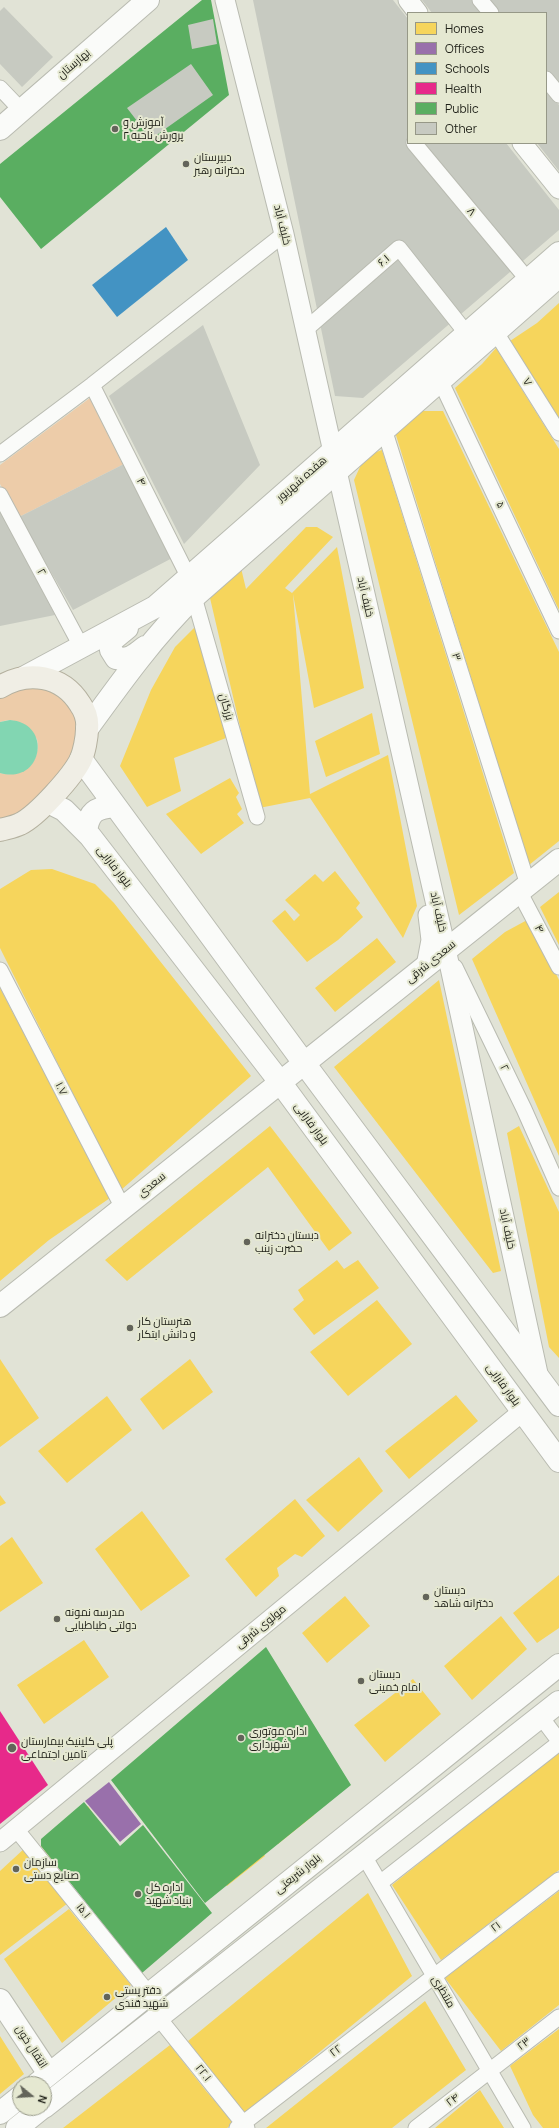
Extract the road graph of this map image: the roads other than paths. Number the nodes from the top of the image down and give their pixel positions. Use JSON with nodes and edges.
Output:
{"nodes":[{"id":1,"x":148,"y":0,"type":"edge"},
{"id":2,"x":225,"y":0,"type":"edge"},
{"id":3,"x":408,"y":0,"type":"edge"},
{"id":4,"x":480,"y":0,"type":"edge"},
{"id":5,"x":417,"y":12,"type":"edge"},
{"id":6,"x":490,"y":12,"type":"edge"},
{"id":7,"x":547,"y":80,"type":"edge"},
{"id":8,"x":0,"y":88,"type":"edge"},
{"id":9,"x":559,"y":95,"type":"edge"},
{"id":10,"x":21,"y":110,"type":"junction"},
{"id":11,"x":0,"y":129,"type":"edge"},
{"id":12,"x":415,"y":144,"type":"edge"},
{"id":13,"x":523,"y":144,"type":"edge"},
{"id":14,"x":559,"y":189,"type":"edge"},
{"id":15,"x":284,"y":234,"type":"junction"},
{"id":16,"x":559,"y":253,"type":"edge"},
{"id":17,"x":559,"y":276,"type":"edge"},
{"id":18,"x":528,"y":280,"type":"junction"},
{"id":19,"x":306,"y":330,"type":"junction"},
{"id":20,"x":495,"y":332,"type":"junction"},
{"id":21,"x":467,"y":334,"type":"junction"},
{"id":22,"x":440,"y":380,"type":"junction"},
{"id":23,"x":92,"y":385,"type":"junction"},
{"id":24,"x":384,"y":429,"type":"junction"},
{"id":25,"x":559,"y":433,"type":"edge"},
{"id":26,"x":0,"y":454,"type":"edge"},
{"id":27,"x":335,"y":461,"type":"junction"},
{"id":28,"x":0,"y":495,"type":"edge"},
{"id":29,"x":192,"y":587,"type":"junction"},
{"id":30,"x":155,"y":607,"type":"junction"},
{"id":31,"x":559,"y":630,"type":"edge"},
{"id":32,"x":153,"y":640,"type":"junction"},
{"id":33,"x":82,"y":648,"type":"junction"},
{"id":34,"x":25,"y":677,"type":"junction"},
{"id":35,"x":0,"y":687,"type":"edge"},
{"id":36,"x":88,"y":729,"type":"junction"},
{"id":37,"x":81,"y":759,"type":"junction"},
{"id":38,"x":48,"y":802,"type":"junction"},
{"id":39,"x":114,"y":806,"type":"junction"},
{"id":40,"x":257,"y":816,"type":"dead end"},
{"id":41,"x":0,"y":830,"type":"edge"},
{"id":42,"x":86,"y":831,"type":"junction"},
{"id":43,"x":424,"y":855,"type":"junction"},
{"id":44,"x":559,"y":860,"type":"edge"},
{"id":45,"x":524,"y":888,"type":"junction"},
{"id":46,"x":446,"y":949,"type":"junction"},
{"id":47,"x":426,"y":966,"type":"junction"},
{"id":48,"x":559,"y":967,"type":"edge"},
{"id":49,"x":0,"y":970,"type":"edge"},
{"id":50,"x":304,"y":1063,"type":"junction"},
{"id":51,"x":280,"y":1082,"type":"junction"},
{"id":52,"x":559,"y":1188,"type":"edge"},
{"id":53,"x":122,"y":1208,"type":"junction"},
{"id":54,"x":0,"y":1306,"type":"edge"},
{"id":55,"x":551,"y":1389,"type":"edge"},
{"id":56,"x":522,"y":1412,"type":"junction"},
{"id":57,"x":559,"y":1461,"type":"edge"},
{"id":58,"x":559,"y":1665,"type":"edge"},
{"id":59,"x":559,"y":1702,"type":"edge"},
{"id":60,"x":541,"y":1717,"type":"junction"},
{"id":61,"x":559,"y":1742,"type":"edge"},
{"id":62,"x":16,"y":1829,"type":"junction"},
{"id":63,"x":0,"y":1842,"type":"edge"},
{"id":64,"x":364,"y":1856,"type":"junction"},
{"id":65,"x":559,"y":1880,"type":"edge"},
{"id":66,"x":380,"y":1883,"type":"junction"},
{"id":67,"x":212,"y":1944,"type":"junction"},
{"id":68,"x":228,"y":1962,"type":"junction"},
{"id":69,"x":434,"y":1975,"type":"junction"},
{"id":70,"x":149,"y":1994,"type":"junction"},
{"id":71,"x":0,"y":2000,"type":"edge"},
{"id":72,"x":158,"y":2017,"type":"junction"},
{"id":73,"x":559,"y":2017,"type":"edge"},
{"id":74,"x":490,"y":2071,"type":"junction"},
{"id":75,"x":41,"y":2076,"type":"edge"},
{"id":76,"x":47,"y":2076,"type":"edge"},
{"id":77,"x":52,"y":2100,"type":"edge"},
{"id":78,"x":12,"y":2103,"type":"edge"},
{"id":79,"x":0,"y":2113,"type":"edge"},
{"id":80,"x":32,"y":2116,"type":"edge"},
{"id":81,"x":243,"y":2126,"type":"edge"},
{"id":82,"x":17,"y":2128,"type":"edge"},
{"id":83,"x":416,"y":2128,"type":"edge"},
{"id":84,"x":523,"y":2128,"type":"edge"}],
"edges":[{"from":1,"to":10,"type":"main road","name":"بهارستان"},
{"from":2,"to":15,"type":"street","name":"خلیف آباد"},
{"from":3,"to":5,"type":"street"},
{"from":4,"to":6,"type":"street"},
{"from":7,"to":9,"type":"street"},
{"from":8,"to":10,"type":"street"},
{"from":10,"to":11,"type":"main road","name":"بهارستان"},
{"from":12,"to":18,"type":"street","name":"۸"},
{"from":13,"to":14,"type":"street"},
{"from":15,"to":19,"type":"street","name":"خلیف آباد"},
{"from":15,"to":23,"type":"street"},
{"from":16,"to":18,"type":"main road","name":"هفده شهریور"},
{"from":17,"to":20,"type":"main road","name":"هفده شهریور"},
{"from":18,"to":21,"type":"main road","name":"هفده شهریور"},
{"from":19,"to":21,"type":"street","name":"۶.۱"},
{"from":19,"to":27,"type":"street","name":"خلیف آباد"},
{"from":20,"to":22,"type":"main road","name":"هفده شهریور"},
{"from":20,"to":25,"type":"street","name":"۷"},
{"from":21,"to":27,"type":"main road","name":"هفده شهریور"},
{"from":22,"to":24,"type":"main road","name":"هفده شهریور"},
{"from":22,"to":31,"type":"street","name":"۵"},
{"from":23,"to":26,"type":"street"},
{"from":23,"to":29,"type":"street","name":"۴"},
{"from":24,"to":27,"type":"main road","name":"هفده شهریور"},
{"from":24,"to":45,"type":"street","name":"۳"},
{"from":27,"to":29,"type":"main road","name":"هفده شهریور"},
{"from":27,"to":43,"type":"street","name":"خلیف آباد"},
{"from":28,"to":33,"type":"street","name":"۲"},
{"from":29,"to":30,"type":"main road","name":"هفده شهریور"},
{"from":29,"to":32,"type":"main road","name":"هفده شهریور"},
{"from":29,"to":40,"type":"street","name":"بزرگان"},
{"from":30,"to":32,"type":"main road"},
{"from":30,"to":33,"type":"main road","name":"هفده شهریور"},
{"from":32,"to":36,"type":"main road","name":"هفده شهریور"},
{"from":33,"to":34,"type":"main road","name":"هفده شهریور"},
{"from":34,"to":35,"type":"main road"},
{"from":34,"to":36,"type":"main road"},
{"from":36,"to":37,"type":"main road"},
{"from":37,"to":38,"type":"main road"},
{"from":37,"to":39,"type":"main road"},
{"from":38,"to":41,"type":"main road"},
{"from":38,"to":42,"type":"main road","name":"بلوار فارابی"},
{"from":39,"to":42,"type":"main road"},
{"from":39,"to":50,"type":"main road"},
{"from":42,"to":51,"type":"main road","name":"بلوار فارابی"},
{"from":43,"to":46,"type":"street","name":"خلیف آباد"},
{"from":43,"to":47,"type":"street"},
{"from":44,"to":45,"type":"main road","name":"سعدی شرقی"},
{"from":45,"to":46,"type":"main road","name":"سعدی شرقی"},
{"from":45,"to":48,"type":"street","name":"۴"},
{"from":46,"to":47,"type":"main road","name":"سعدی شرقی"},
{"from":46,"to":52,"type":"street","name":"۲"},
{"from":46,"to":55,"type":"street","name":"خلیف آباد"},
{"from":47,"to":50,"type":"main road","name":"سعدی شرقی"},
{"from":49,"to":53,"type":"street","name":"۱.۷"},
{"from":50,"to":51,"type":"main road","name":"سعدی"},
{"from":50,"to":55,"type":"main road"},
{"from":51,"to":53,"type":"main road","name":"سعدی"},
{"from":51,"to":56,"type":"main road","name":"بلوار فارابی"},
{"from":53,"to":54,"type":"main road","name":"سعدی"},
{"from":56,"to":57,"type":"main road","name":"بلوار فارابی"},
{"from":56,"to":62,"type":"street","name":"مولوی شرقی"},
{"from":58,"to":67,"type":"main road","name":"بلوار شریعتی"},
{"from":59,"to":60,"type":"main road"},
{"from":60,"to":61,"type":"street"},
{"from":60,"to":64,"type":"main road"},
{"from":61,"to":66,"type":"street"},
{"from":62,"to":63,"type":"street","name":"مولوی شرقی"},
{"from":62,"to":70,"type":"street","name":"۱۵.۱"},
{"from":64,"to":66,"type":"street","name":"منتظری"},
{"from":64,"to":68,"type":"main road"},
{"from":65,"to":69,"type":"street","name":"۲۱"},
{"from":66,"to":69,"type":"street","name":"منتظری"},
{"from":67,"to":68,"type":"main road"},
{"from":67,"to":70,"type":"main road","name":"بلوار شریعتی"},
{"from":68,"to":72,"type":"main road"},
{"from":69,"to":74,"type":"street","name":"منتظری"},
{"from":69,"to":81,"type":"street","name":"۲۲"},
{"from":70,"to":76,"type":"main road","name":"بلوار شریعتی"},
{"from":71,"to":75,"type":"main road","name":"انتقال خون"},
{"from":72,"to":77,"type":"main road"},
{"from":72,"to":81,"type":"street","name":"۲۲.۱"},
{"from":73,"to":74,"type":"street","name":"۲۳"},
{"from":74,"to":83,"type":"street","name":"۲۴"},
{"from":74,"to":84,"type":"street","name":"منتظری"},
{"from":78,"to":79,"type":"main road"},
{"from":80,"to":82,"type":"main road"}]}
